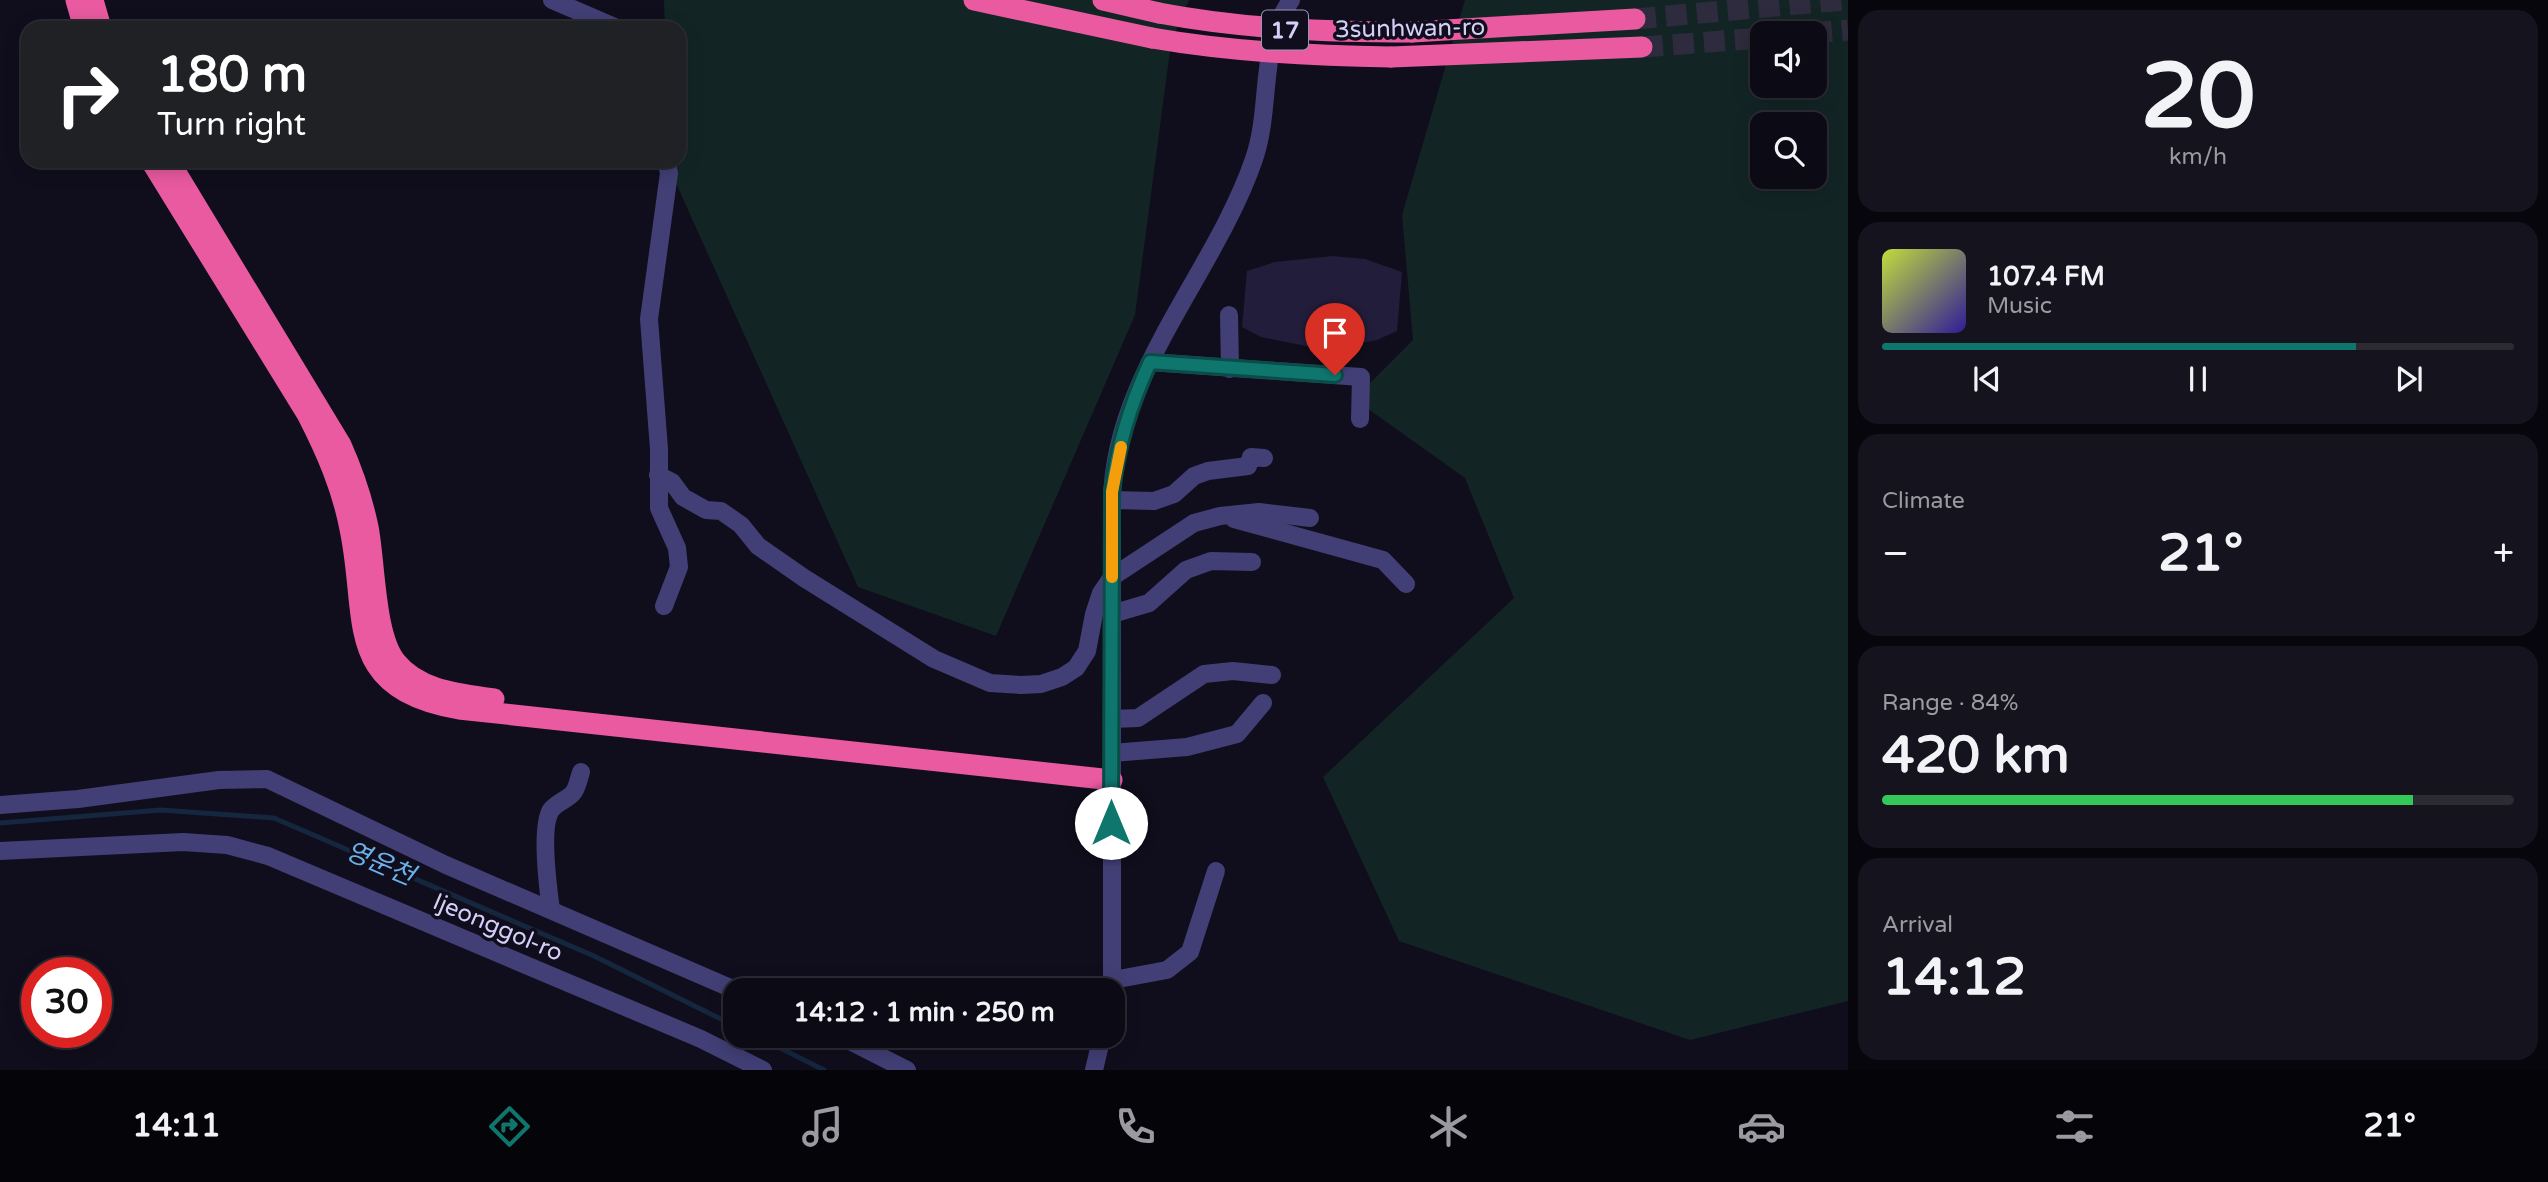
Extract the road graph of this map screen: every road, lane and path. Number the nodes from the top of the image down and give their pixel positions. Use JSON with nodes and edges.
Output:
{"nodes":[{"id":1,"x":76,"y":0,"type":"edge"},
{"id":2,"x":93,"y":0,"type":"edge"},
{"id":3,"x":552,"y":0,"type":"edge"},
{"id":4,"x":974,"y":0,"type":"edge"},
{"id":5,"x":1103,"y":0,"type":"edge"},
{"id":6,"x":1291,"y":0,"type":"edge"},
{"id":7,"x":1635,"y":19,"type":"tunnel mouth"},
{"id":8,"x":82,"y":21,"type":"edge"},
{"id":9,"x":99,"y":21,"type":"edge"},
{"id":10,"x":601,"y":21,"type":"edge"},
{"id":11,"x":1642,"y":47,"type":"tunnel mouth"},
{"id":12,"x":155,"y":168,"type":"edge"},
{"id":13,"x":173,"y":168,"type":"edge"},
{"id":14,"x":668,"y":168,"type":"edge"},
{"id":15,"x":1229,"y":314,"type":"dead end"},
{"id":16,"x":1150,"y":362,"type":"junction"},
{"id":17,"x":1230,"y":369,"type":"junction"},
{"id":18,"x":1360,"y":419,"type":"dead end"},
{"id":19,"x":1264,"y":458,"type":"dead end"},
{"id":20,"x":658,"y":475,"type":"junction"},
{"id":21,"x":1112,"y":500,"type":"junction"},
{"id":22,"x":1220,"y":516,"type":"junction"},
{"id":23,"x":1310,"y":518,"type":"dead end"},
{"id":24,"x":1252,"y":562,"type":"dead end"},
{"id":25,"x":1112,"y":577,"type":"junction"},
{"id":26,"x":1406,"y":584,"type":"dead end"},
{"id":27,"x":664,"y":606,"type":"dead end"},
{"id":28,"x":1112,"y":614,"type":"junction"},
{"id":29,"x":1272,"y":675,"type":"dead end"},
{"id":30,"x":1263,"y":703,"type":"dead end"},
{"id":31,"x":1112,"y":719,"type":"junction"},
{"id":32,"x":1112,"y":768,"type":"junction"},
{"id":33,"x":581,"y":772,"type":"dead end"},
{"id":34,"x":0,"y":805,"type":"edge"},
{"id":35,"x":0,"y":851,"type":"edge"},
{"id":36,"x":1216,"y":871,"type":"dead end"},
{"id":37,"x":551,"y":910,"type":"junction"},
{"id":38,"x":1112,"y":978,"type":"edge"},
{"id":39,"x":1125,"y":981,"type":"edge"},
{"id":40,"x":723,"y":984,"type":"edge"},
{"id":41,"x":864,"y":1048,"type":"edge"},
{"id":42,"x":1099,"y":1048,"type":"edge"},
{"id":43,"x":757,"y":1068,"type":"edge"},
{"id":44,"x":907,"y":1070,"type":"edge"},
{"id":45,"x":1094,"y":1070,"type":"edge"}],
"edges":[{"from":1,"to":8,"type":"highway"},
{"from":2,"to":9,"type":"highway"},
{"from":3,"to":10,"type":"street"},
{"from":4,"to":11,"type":"highway","name":"3sunhwan-ro","number":"17","bridge":true},
{"from":5,"to":7,"type":"highway","name":"3sunhwan-ro","number":"17","bridge":true},
{"from":6,"to":16,"type":"street"},
{"from":12,"to":32,"type":"highway"},
{"from":13,"to":32,"type":"highway"},
{"from":14,"to":20,"type":"street"},
{"from":15,"to":17,"type":"street"},
{"from":16,"to":17,"type":"street"},
{"from":16,"to":21,"type":"street"},
{"from":17,"to":18,"type":"street"},
{"from":19,"to":21,"type":"street"},
{"from":20,"to":25,"type":"street"},
{"from":20,"to":27,"type":"street"},
{"from":21,"to":25,"type":"street"},
{"from":22,"to":23,"type":"street"},
{"from":22,"to":25,"type":"street"},
{"from":22,"to":26,"type":"street"},
{"from":24,"to":28,"type":"street"},
{"from":25,"to":28,"type":"street"},
{"from":28,"to":31,"type":"street"},
{"from":29,"to":31,"type":"street"},
{"from":30,"to":32,"type":"street"},
{"from":31,"to":32,"type":"street"},
{"from":32,"to":38,"type":"street"},
{"from":33,"to":37,"type":"street"},
{"from":34,"to":37,"type":"street"},
{"from":35,"to":43,"type":"street","name":"Ijeonggol-ro"},
{"from":36,"to":39,"type":"street"},
{"from":37,"to":40,"type":"street"},
{"from":41,"to":44,"type":"street"},
{"from":42,"to":45,"type":"street"}]}
